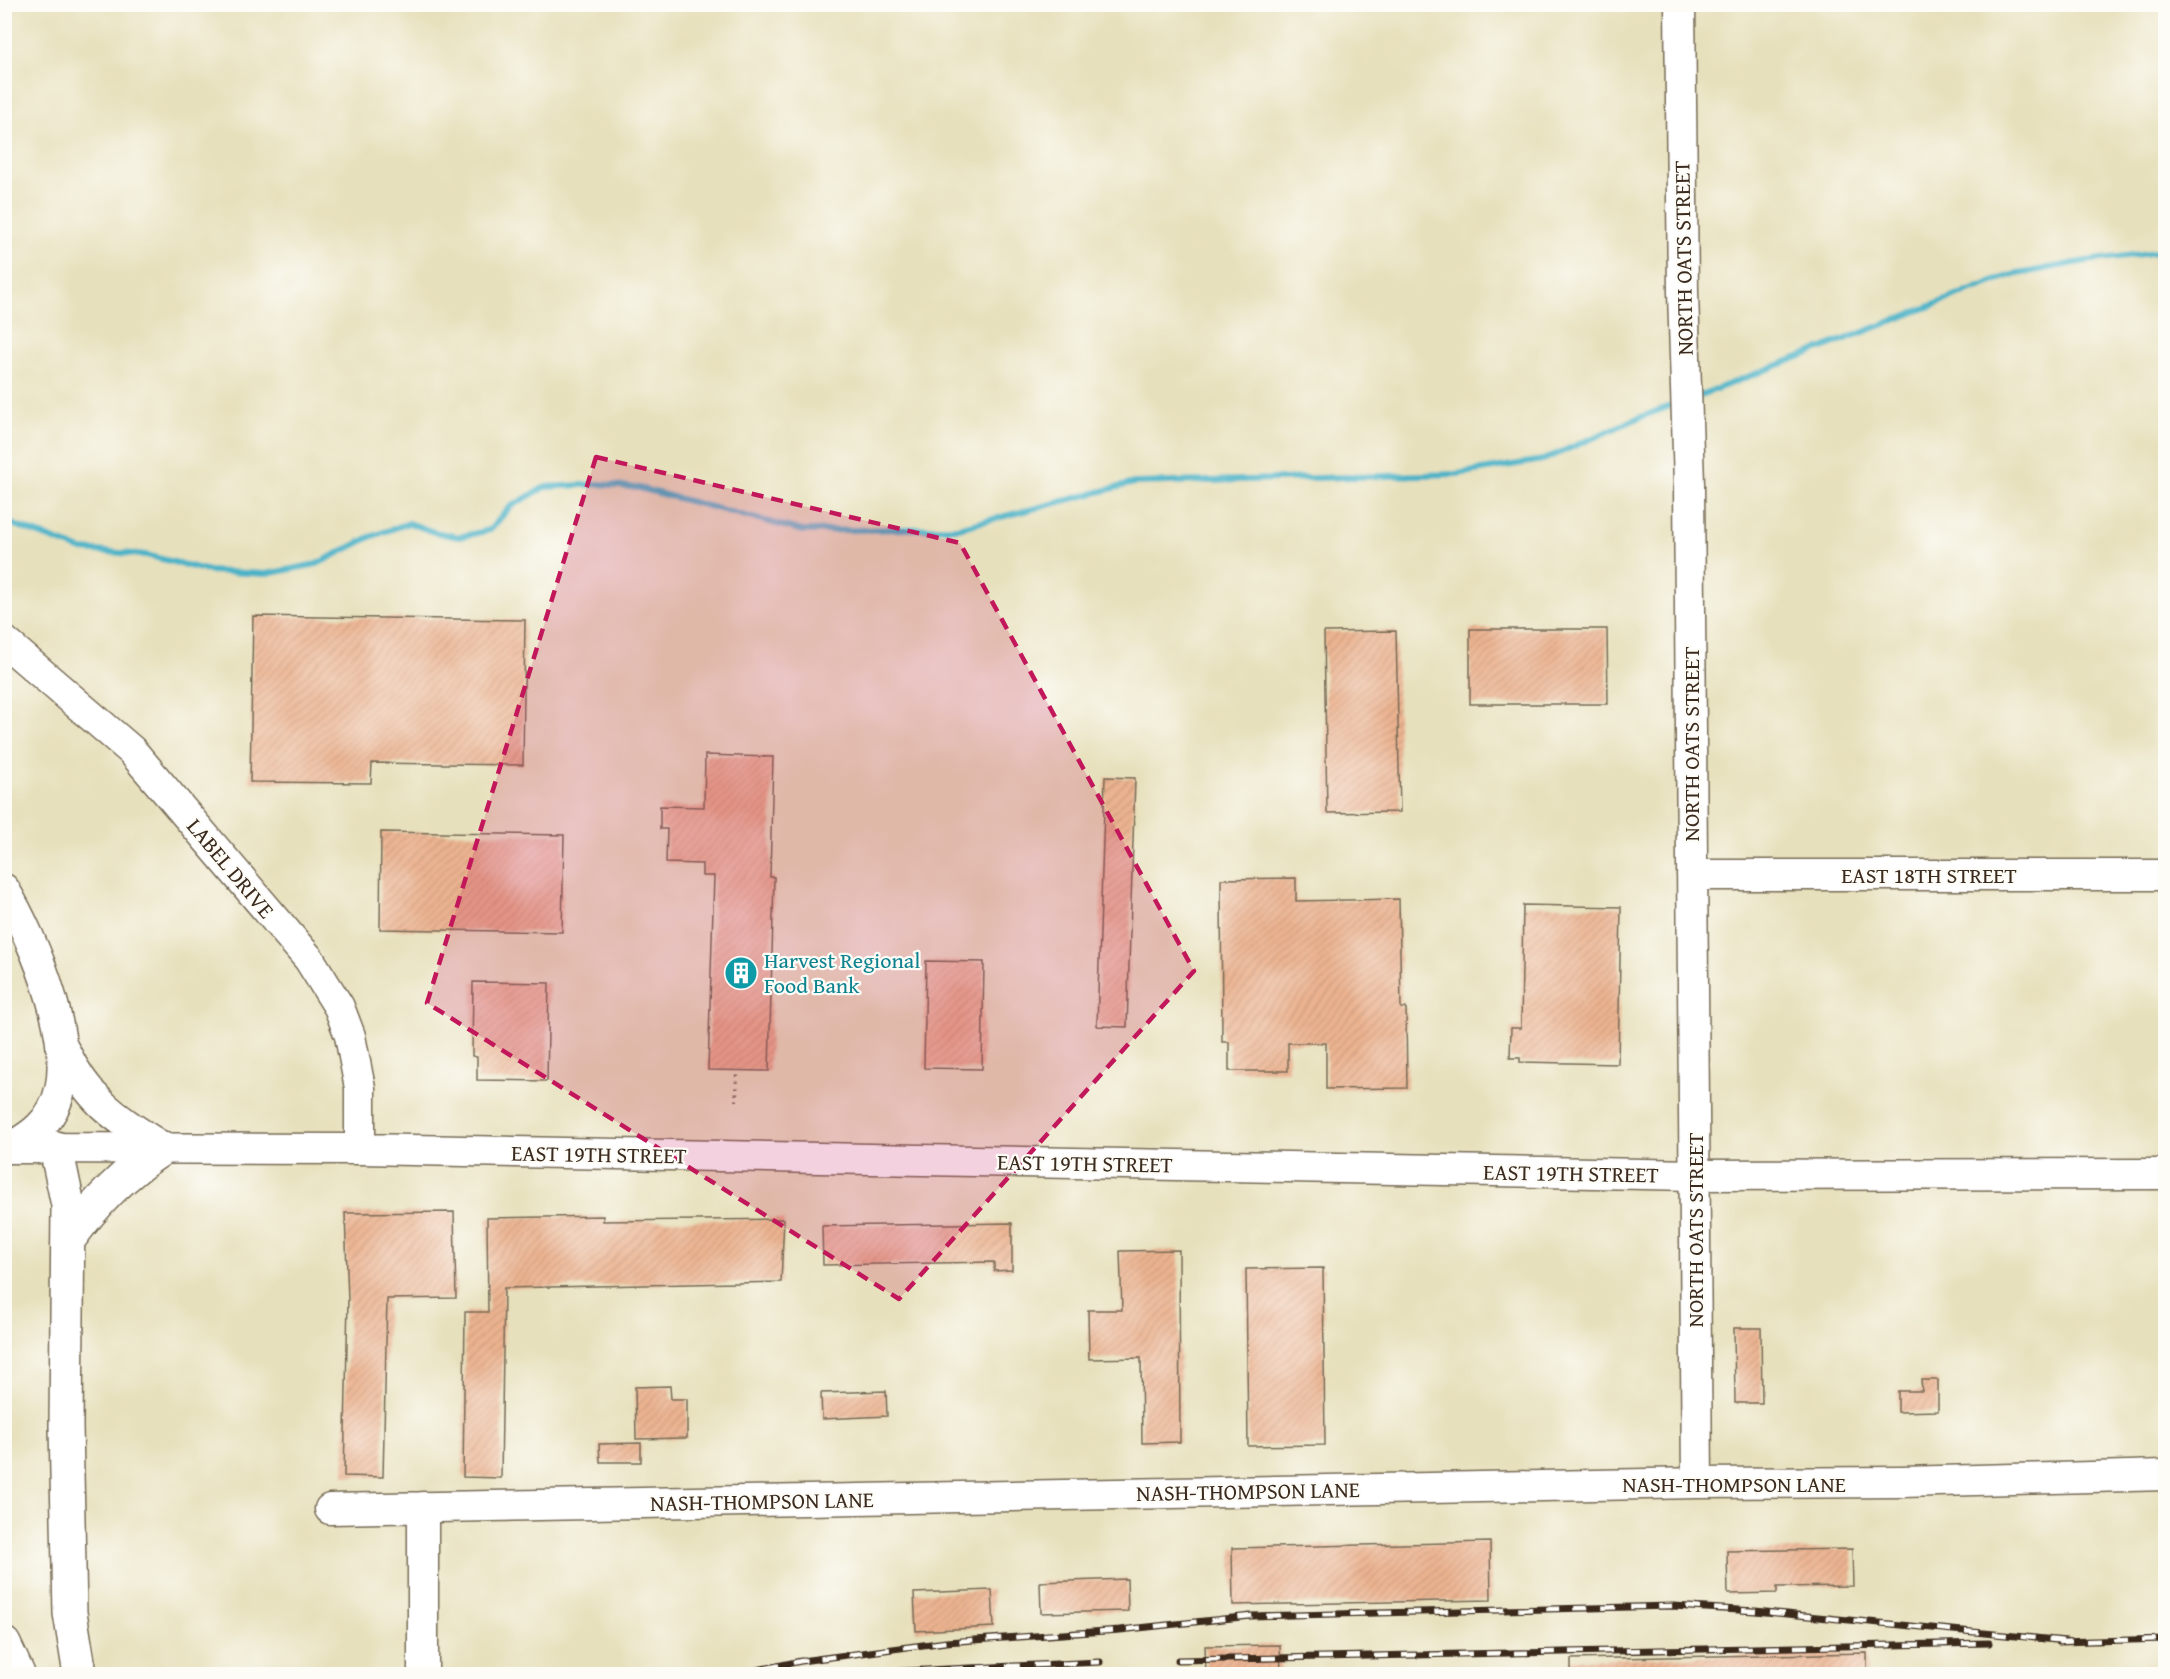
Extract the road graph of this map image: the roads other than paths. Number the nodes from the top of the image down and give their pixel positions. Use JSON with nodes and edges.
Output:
{"nodes":[{"id":1,"x":1680,"y":4,"type":"edge"},
{"id":2,"x":4,"y":641,"type":"edge"},
{"id":3,"x":1692,"y":875,"type":"junction"},
{"id":4,"x":2166,"y":875,"type":"edge"},
{"id":5,"x":4,"y":888,"type":"edge"},
{"id":6,"x":64,"y":1050,"type":"junction"},
{"id":7,"x":7,"y":1148,"type":"edge"},
{"id":8,"x":56,"y":1148,"type":"junction"},
{"id":9,"x":163,"y":1148,"type":"junction"},
{"id":10,"x":360,"y":1149,"type":"junction"},
{"id":11,"x":2166,"y":1174,"type":"edge"},
{"id":12,"x":1694,"y":1175,"type":"junction"},
{"id":13,"x":69,"y":1239,"type":"junction"},
{"id":14,"x":2166,"y":1475,"type":"edge"},
{"id":15,"x":1697,"y":1483,"type":"junction"},
{"id":16,"x":423,"y":1507,"type":"junction"},
{"id":17,"x":330,"y":1509,"type":"dead end"},
{"id":18,"x":4,"y":1644,"type":"edge"},
{"id":19,"x":18,"y":1674,"type":"edge"},
{"id":20,"x":80,"y":1674,"type":"edge"},
{"id":21,"x":423,"y":1674,"type":"edge"}],
"edges":[{"from":1,"to":3,"type":"street","name":"NORTH OATS STREET"},
{"from":2,"to":10,"type":"street","name":"LABEL DRIVE"},
{"from":3,"to":4,"type":"street","name":"EAST 18TH STREET"},
{"from":3,"to":12,"type":"street","name":"NORTH OATS STREET"},
{"from":5,"to":6,"type":"street"},
{"from":6,"to":7,"type":"street"},
{"from":6,"to":9,"type":"street"},
{"from":7,"to":8,"type":"street","name":"EAST 19TH STREET"},
{"from":8,"to":9,"type":"street","name":"EAST 19TH STREET"},
{"from":8,"to":13,"type":"highway"},
{"from":9,"to":10,"type":"street","name":"EAST 19TH STREET"},
{"from":9,"to":13,"type":"highway"},
{"from":10,"to":12,"type":"street","name":"EAST 19TH STREET"},
{"from":11,"to":12,"type":"street","name":"EAST 19TH STREET"},
{"from":12,"to":15,"type":"street","name":"NORTH OATS STREET"},
{"from":13,"to":20,"type":"highway"},
{"from":14,"to":15,"type":"street","name":"NASH-THOMPSON LANE"},
{"from":15,"to":16,"type":"street","name":"NASH-THOMPSON LANE"},
{"from":16,"to":17,"type":"street","name":"NASH-THOMPSON LANE"},
{"from":16,"to":21,"type":"street"},
{"from":18,"to":19,"type":"highway"}]}
